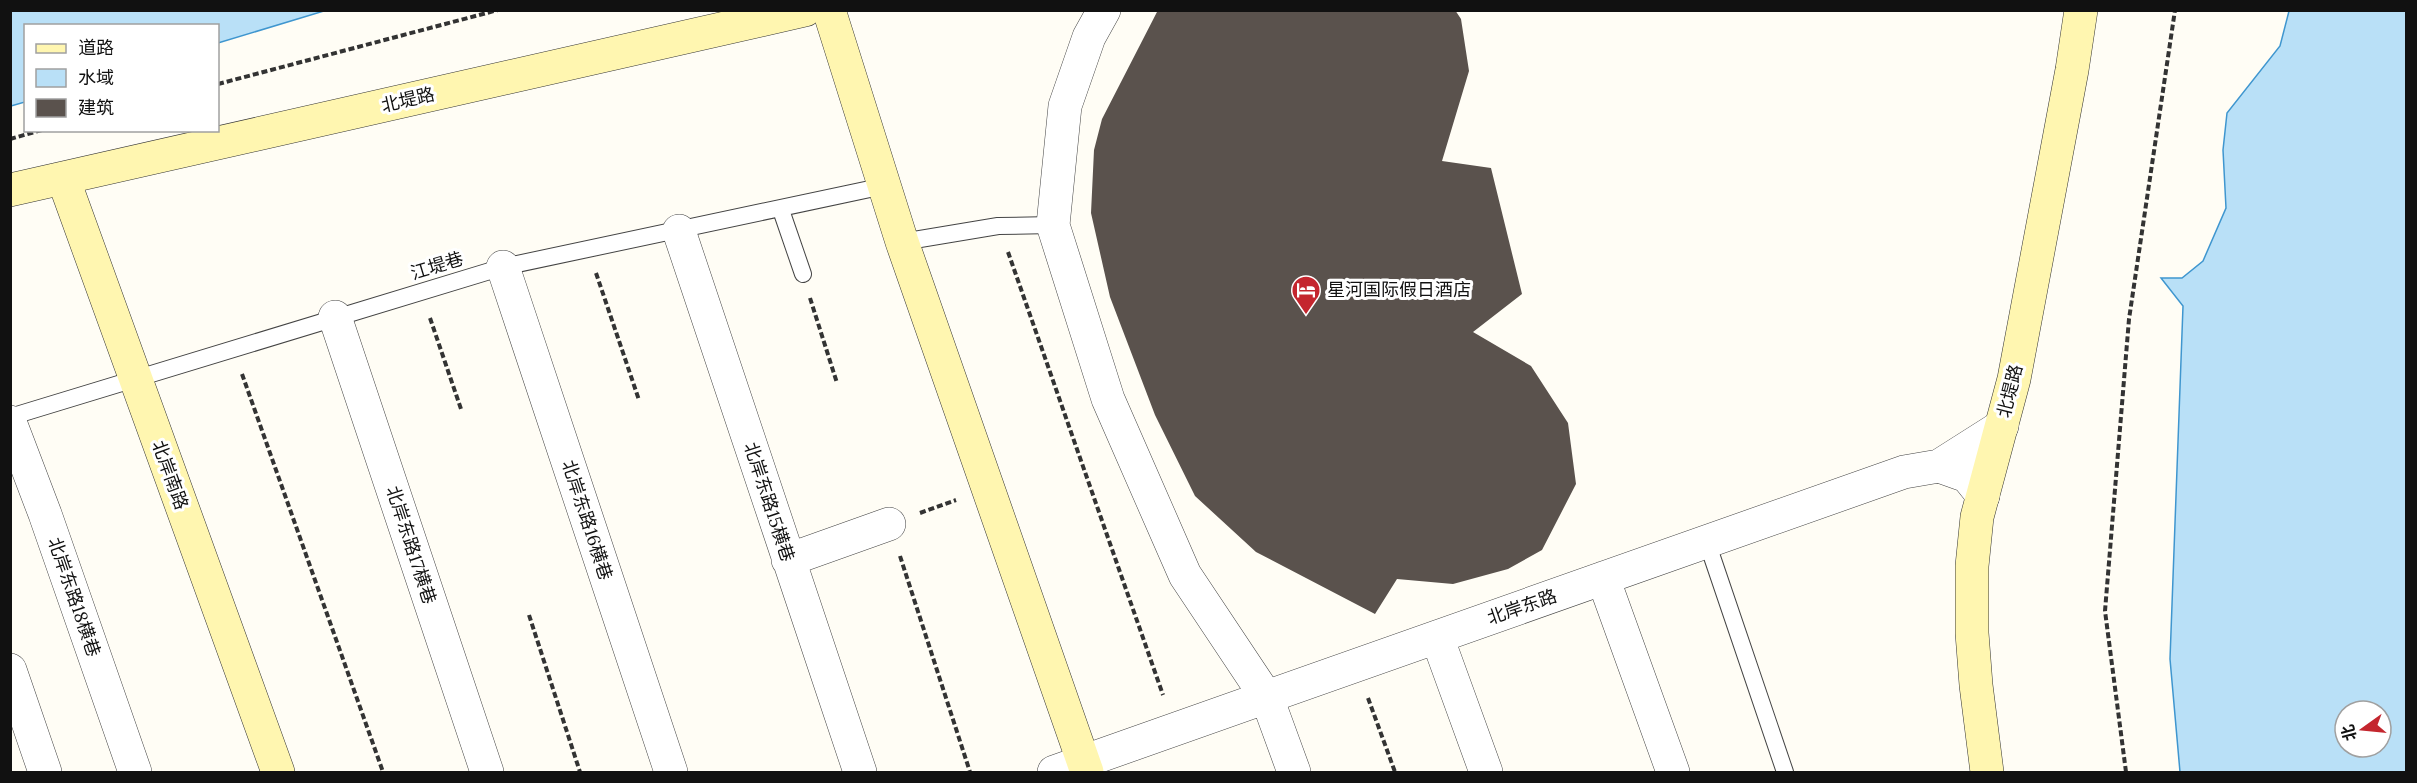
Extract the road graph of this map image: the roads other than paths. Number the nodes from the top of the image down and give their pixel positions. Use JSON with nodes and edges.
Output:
{"nodes":[{"id":1,"x":805,"y":10,"type":"edge"},
{"id":2,"x":829,"y":10,"type":"edge"},
{"id":3,"x":1104,"y":10,"type":"edge"},
{"id":4,"x":2081,"y":10,"type":"edge"},
{"id":5,"x":63,"y":178,"type":"junction"},
{"id":6,"x":884,"y":186,"type":"junction"},
{"id":7,"x":10,"y":190,"type":"edge"},
{"id":8,"x":781,"y":210,"type":"junction"},
{"id":9,"x":1053,"y":225,"type":"junction"},
{"id":10,"x":679,"y":231,"type":"junction"},
{"id":11,"x":902,"y":242,"type":"junction"},
{"id":12,"x":503,"y":267,"type":"junction"},
{"id":13,"x":803,"y":274,"type":"road end"},
{"id":14,"x":335,"y":317,"type":"junction"},
{"id":15,"x":135,"y":378,"type":"junction"},
{"id":16,"x":10,"y":417,"type":"edge"},
{"id":17,"x":10,"y":422,"type":"edge"},
{"id":18,"x":2002,"y":426,"type":"junction"},
{"id":19,"x":1939,"y":466,"type":"junction"},
{"id":20,"x":1983,"y":496,"type":"junction"},
{"id":21,"x":889,"y":524,"type":"road end"},
{"id":22,"x":1707,"y":542,"type":"junction"},
{"id":23,"x":788,"y":560,"type":"junction"},
{"id":24,"x":1603,"y":579,"type":"junction"},
{"id":25,"x":1437,"y":637,"type":"junction"},
{"id":26,"x":10,"y":670,"type":"edge"},
{"id":27,"x":1267,"y":698,"type":"junction"},
{"id":28,"x":1075,"y":769,"type":"edge"},
{"id":29,"x":45,"y":772,"type":"edge"},
{"id":30,"x":135,"y":772,"type":"edge"},
{"id":31,"x":278,"y":772,"type":"edge"},
{"id":32,"x":487,"y":772,"type":"edge"},
{"id":33,"x":671,"y":772,"type":"edge"},
{"id":34,"x":860,"y":772,"type":"edge"},
{"id":35,"x":1294,"y":772,"type":"edge"},
{"id":36,"x":1486,"y":772,"type":"edge"},
{"id":37,"x":1673,"y":772,"type":"edge"},
{"id":38,"x":1785,"y":772,"type":"edge"},
{"id":39,"x":1987,"y":772,"type":"edge"}],
"edges":[{"from":1,"to":5,"type":"main road","name":"北堤路"},
{"from":2,"to":6,"type":"main road"},
{"from":3,"to":9,"type":"street"},
{"from":4,"to":18,"type":"main road","name":"北堤路"},
{"from":5,"to":7,"type":"main road","name":"北堤路"},
{"from":5,"to":15,"type":"main road","name":"北岸南路"},
{"from":6,"to":8,"type":"lane","name":"江堤巷"},
{"from":6,"to":11,"type":"main road"},
{"from":8,"to":10,"type":"lane","name":"江堤巷"},
{"from":8,"to":13,"type":"lane"},
{"from":9,"to":11,"type":"lane"},
{"from":9,"to":27,"type":"street"},
{"from":10,"to":12,"type":"lane","name":"江堤巷"},
{"from":10,"to":23,"type":"street","name":"北岸东路15横巷"},
{"from":11,"to":28,"type":"main road"},
{"from":12,"to":14,"type":"lane","name":"江堤巷"},
{"from":12,"to":33,"type":"street","name":"北岸东路16横巷"},
{"from":14,"to":15,"type":"lane","name":"江堤巷"},
{"from":14,"to":32,"type":"street","name":"北岸东路17横巷"},
{"from":15,"to":16,"type":"lane","name":"江堤巷"},
{"from":15,"to":31,"type":"main road","name":"北岸南路"},
{"from":17,"to":30,"type":"street","name":"北岸东路18横巷"},
{"from":18,"to":19,"type":"street"},
{"from":18,"to":20,"type":"main road","name":"北堤路"},
{"from":19,"to":20,"type":"street","name":"北岸东路"},
{"from":19,"to":22,"type":"street","name":"北岸东路"},
{"from":20,"to":39,"type":"main road","name":"北堤路"},
{"from":21,"to":23,"type":"street"},
{"from":22,"to":24,"type":"street","name":"北岸东路"},
{"from":22,"to":38,"type":"lane"},
{"from":23,"to":34,"type":"street","name":"北岸东路15横巷"},
{"from":24,"to":25,"type":"street","name":"北岸东路"},
{"from":24,"to":37,"type":"street"},
{"from":25,"to":27,"type":"street","name":"北岸东路"},
{"from":25,"to":36,"type":"street"},
{"from":26,"to":29,"type":"street"},
{"from":27,"to":28,"type":"street","name":"北岸东路"},
{"from":27,"to":35,"type":"street"}]}
